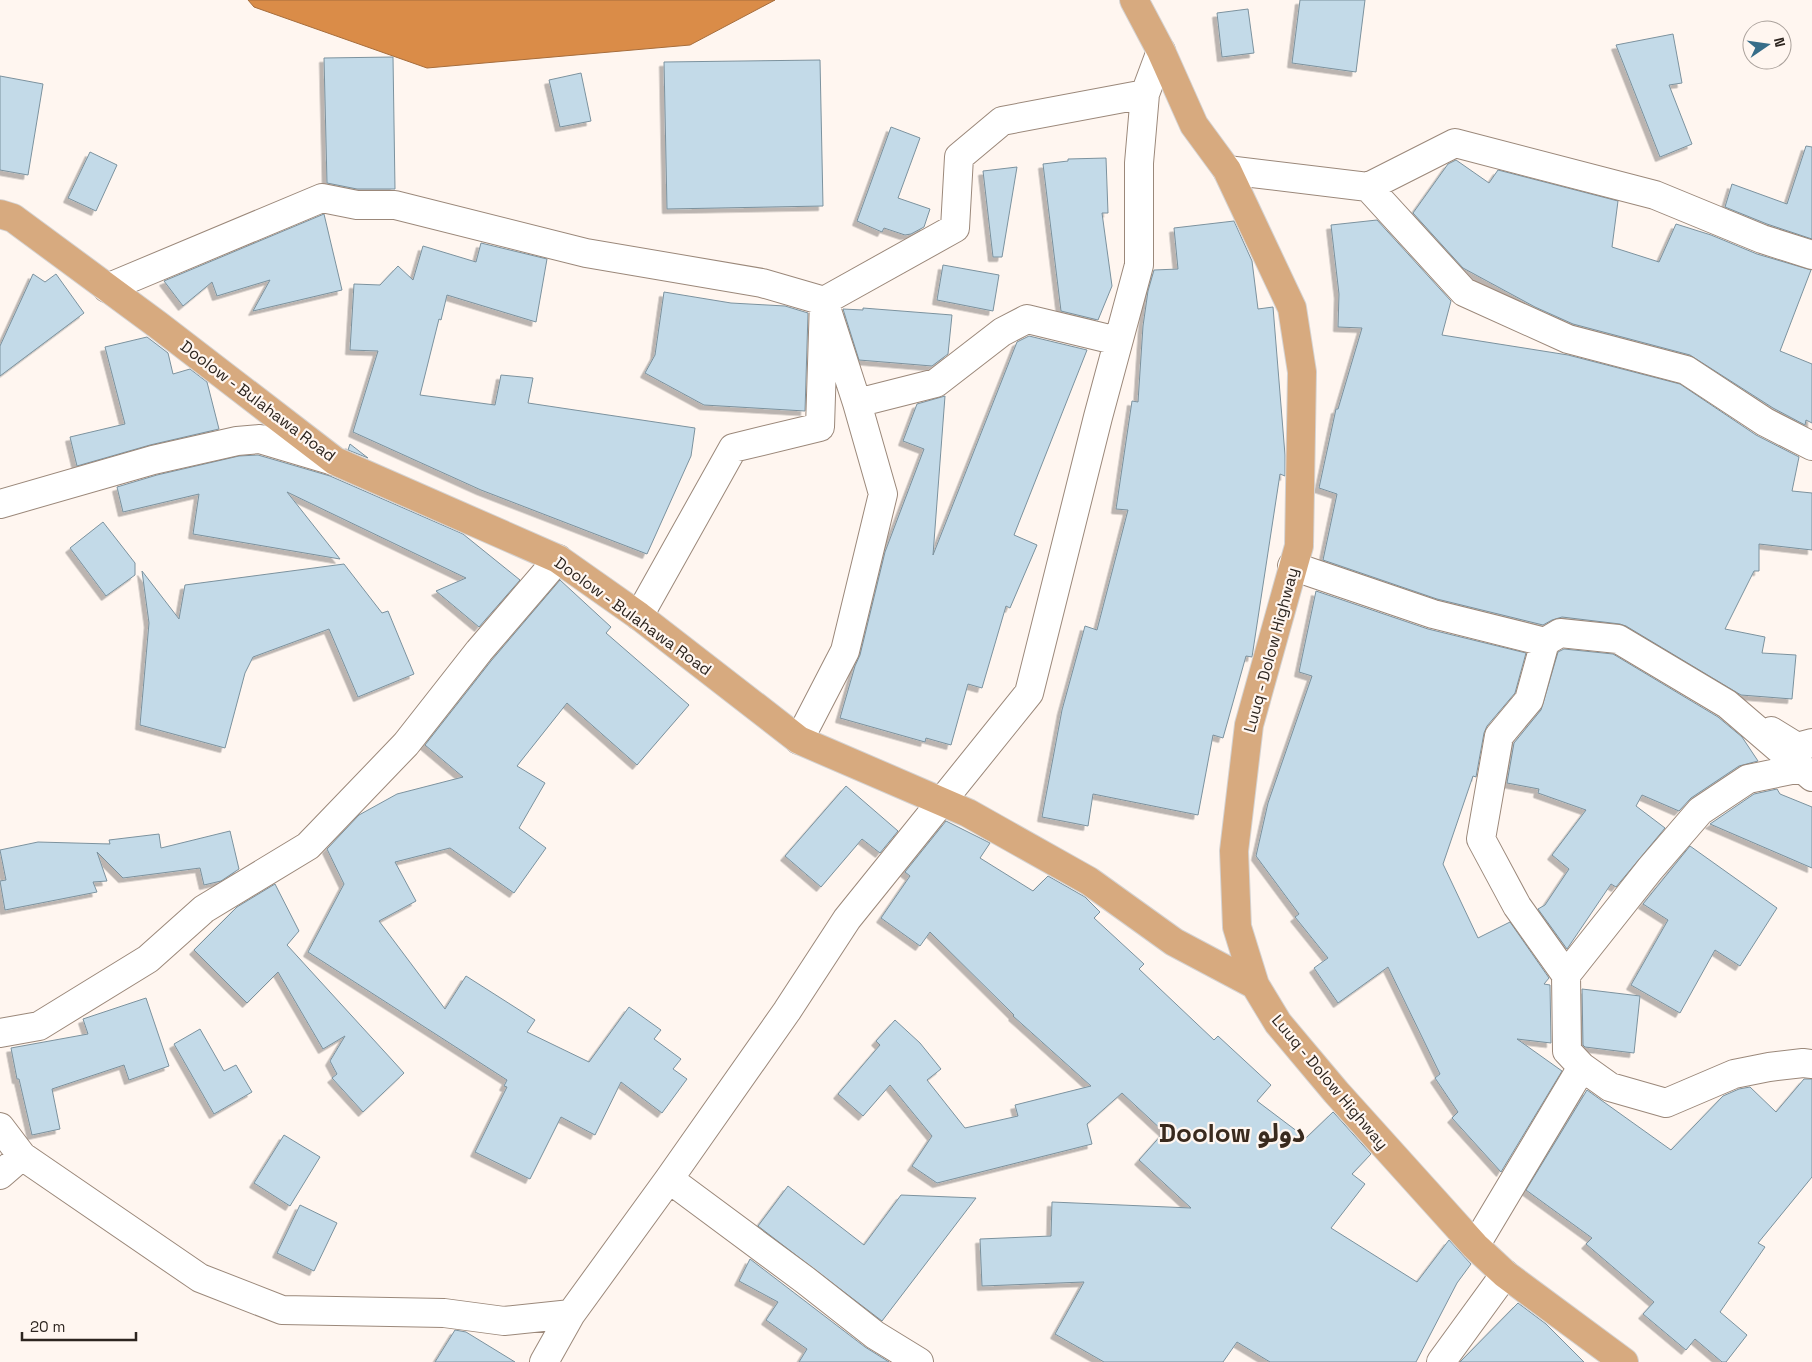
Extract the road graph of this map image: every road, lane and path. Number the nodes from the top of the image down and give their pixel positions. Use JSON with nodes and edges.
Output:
{"nodes":[{"id":1,"x":1134,"y":0,"type":"edge"},
{"id":2,"x":1160,"y":51,"type":"junction"},
{"id":3,"x":1145,"y":94,"type":"junction"},
{"id":4,"x":1227,"y":170,"type":"junction"},
{"id":5,"x":1368,"y":187,"type":"junction"},
{"id":6,"x":0,"y":214,"type":"edge"},
{"id":7,"x":1812,"y":255,"type":"edge"},
{"id":8,"x":106,"y":288,"type":"junction"},
{"id":9,"x":824,"y":301,"type":"junction"},
{"id":10,"x":1118,"y":340,"type":"junction"},
{"id":11,"x":857,"y":403,"type":"junction"},
{"id":12,"x":1812,"y":446,"type":"edge"},
{"id":13,"x":335,"y":461,"type":"junction"},
{"id":14,"x":0,"y":504,"type":"edge"},
{"id":15,"x":558,"y":559,"type":"junction"},
{"id":16,"x":1292,"y":566,"type":"junction"},
{"id":17,"x":639,"y":616,"type":"junction"},
{"id":18,"x":1545,"y":642,"type":"junction"},
{"id":19,"x":1727,"y":704,"type":"junction"},
{"id":20,"x":799,"y":740,"type":"junction"},
{"id":21,"x":1812,"y":744,"type":"edge"},
{"id":22,"x":1806,"y":772,"type":"edge"},
{"id":23,"x":943,"y":802,"type":"junction"},
{"id":24,"x":1566,"y":975,"type":"junction"},
{"id":25,"x":1255,"y":986,"type":"junction"},
{"id":26,"x":0,"y":1033,"type":"edge"},
{"id":27,"x":1812,"y":1064,"type":"edge"},
{"id":28,"x":1582,"y":1067,"type":"junction"},
{"id":29,"x":0,"y":1127,"type":"edge"},
{"id":30,"x":22,"y":1156,"type":"junction"},
{"id":31,"x":0,"y":1175,"type":"edge"},
{"id":32,"x":669,"y":1179,"type":"junction"},
{"id":33,"x":1475,"y":1246,"type":"junction"},
{"id":34,"x":1505,"y":1274,"type":"junction"},
{"id":35,"x":571,"y":1314,"type":"junction"},
{"id":36,"x":1443,"y":1360,"type":"edge"},
{"id":37,"x":544,"y":1362,"type":"edge"},
{"id":38,"x":919,"y":1362,"type":"edge"},
{"id":39,"x":1624,"y":1362,"type":"edge"}],
"edges":[{"from":1,"to":2,"type":"main road","name":"Luuq - Dolow Highway"},
{"from":2,"to":3,"type":"street"},
{"from":2,"to":4,"type":"main road","name":"Luuq - Dolow Highway"},
{"from":3,"to":9,"type":"street"},
{"from":3,"to":10,"type":"street"},
{"from":4,"to":5,"type":"street"},
{"from":4,"to":16,"type":"main road","name":"Luuq - Dolow Highway"},
{"from":5,"to":7,"type":"street"},
{"from":5,"to":12,"type":"street"},
{"from":6,"to":8,"type":"main road","name":"Doolow - Bulahawa Road"},
{"from":8,"to":9,"type":"street"},
{"from":8,"to":13,"type":"main road","name":"Doolow - Bulahawa Road"},
{"from":9,"to":11,"type":"street"},
{"from":9,"to":17,"type":"street"},
{"from":10,"to":11,"type":"street"},
{"from":10,"to":23,"type":"street"},
{"from":11,"to":20,"type":"street"},
{"from":13,"to":14,"type":"street"},
{"from":13,"to":15,"type":"main road","name":"Doolow - Bulahawa Road"},
{"from":15,"to":17,"type":"main road","name":"Doolow - Bulahawa Road"},
{"from":15,"to":26,"type":"street"},
{"from":16,"to":18,"type":"street"},
{"from":16,"to":25,"type":"main road","name":"Luuq - Dolow Highway"},
{"from":17,"to":20,"type":"main road","name":"Doolow - Bulahawa Road"},
{"from":18,"to":19,"type":"street"},
{"from":18,"to":24,"type":"street"},
{"from":19,"to":21,"type":"street"},
{"from":19,"to":22,"type":"street"},
{"from":20,"to":23,"type":"main road","name":"Doolow - Bulahawa Road"},
{"from":22,"to":24,"type":"street"},
{"from":23,"to":25,"type":"main road","name":"Doolow - Bulahawa Road"},
{"from":23,"to":32,"type":"street"},
{"from":24,"to":28,"type":"street"},
{"from":25,"to":33,"type":"main road","name":"Luuq - Dolow Highway"},
{"from":27,"to":28,"type":"street"},
{"from":28,"to":33,"type":"street"},
{"from":29,"to":30,"type":"street"},
{"from":30,"to":31,"type":"street"},
{"from":30,"to":35,"type":"street"},
{"from":32,"to":35,"type":"street"},
{"from":32,"to":38,"type":"street"},
{"from":33,"to":34,"type":"main road","name":"Luuq - Dolow Highway"},
{"from":34,"to":36,"type":"street"},
{"from":34,"to":39,"type":"main road","name":"Luuq - Dolow Highway"},
{"from":35,"to":37,"type":"street"}]}
